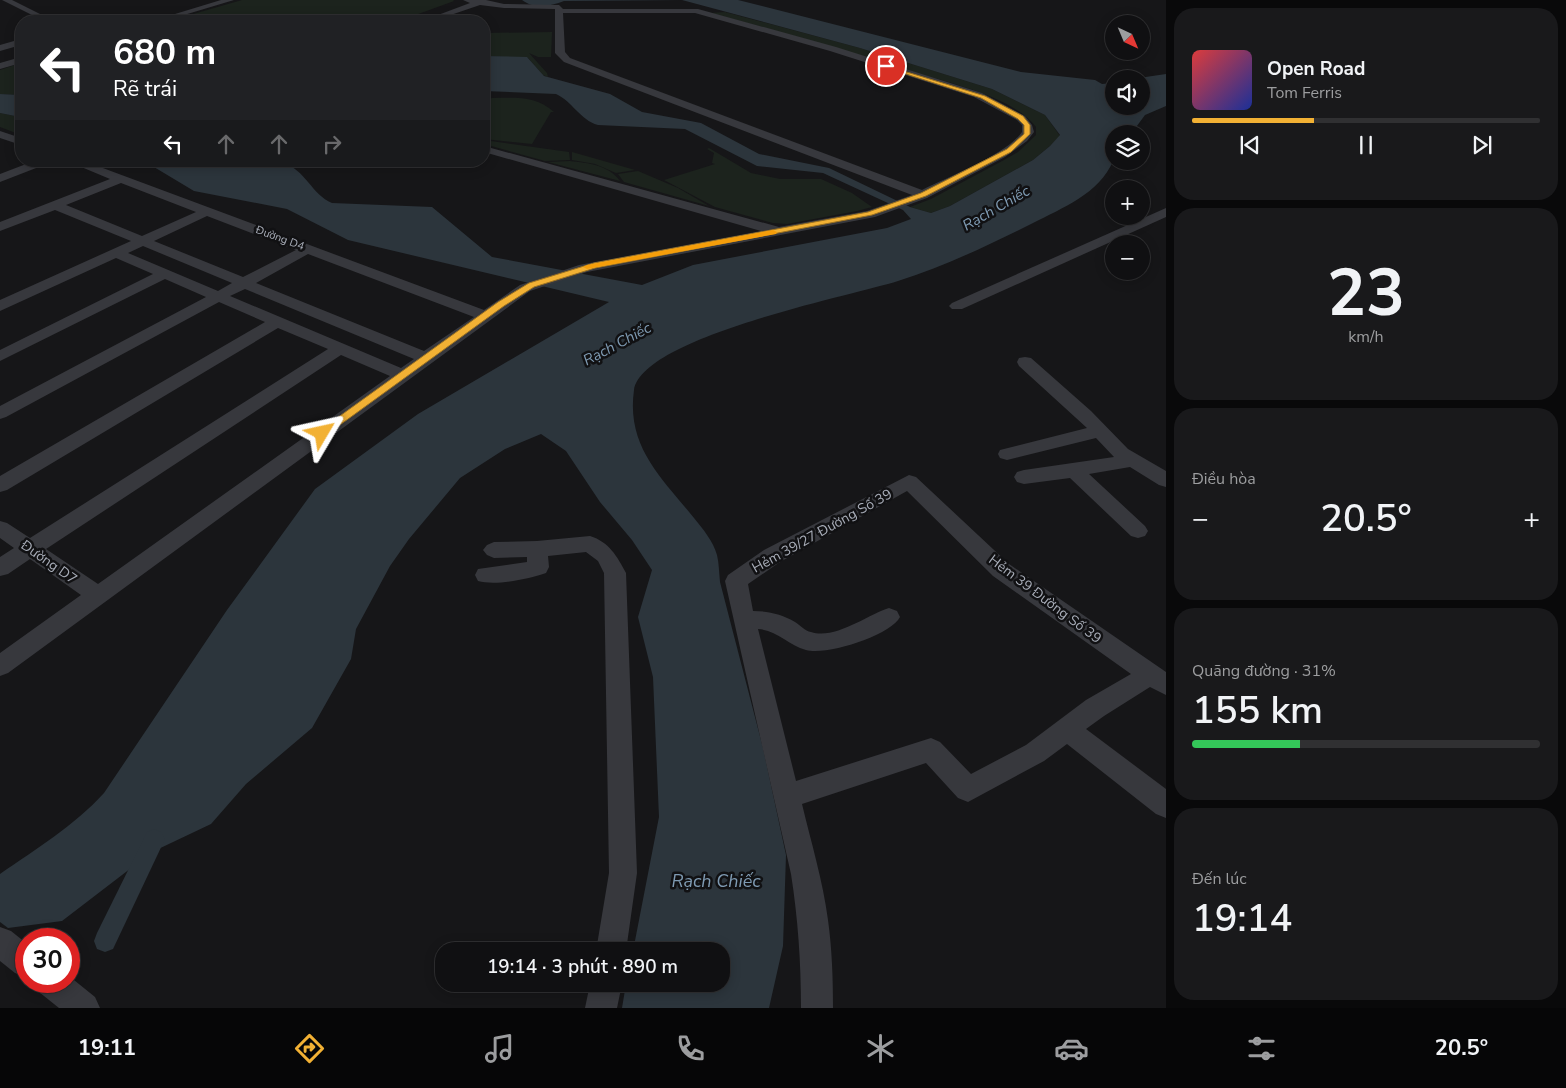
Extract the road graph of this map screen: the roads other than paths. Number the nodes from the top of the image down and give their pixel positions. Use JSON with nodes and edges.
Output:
{"nodes":[{"id":1,"x":230,"y":0,"type":"edge"},
{"id":2,"x":468,"y":0,"type":"edge"},
{"id":3,"x":482,"y":1,"type":"edge"},
{"id":4,"x":5,"y":4,"type":"edge"},
{"id":5,"x":559,"y":11,"type":"junction"},
{"id":6,"x":433,"y":13,"type":"junction"},
{"id":7,"x":24,"y":15,"type":"edge"},
{"id":8,"x":34,"y":15,"type":"edge"},
{"id":9,"x":177,"y":15,"type":"edge"},
{"id":10,"x":430,"y":15,"type":"edge"},
{"id":11,"x":443,"y":15,"type":"joint"},
{"id":12,"x":15,"y":44,"type":"edge"},
{"id":13,"x":0,"y":48,"type":"edge"},
{"id":14,"x":15,"y":62,"type":"edge"},
{"id":15,"x":0,"y":66,"type":"edge"},
{"id":16,"x":0,"y":134,"type":"edge"},
{"id":17,"x":15,"y":140,"type":"edge"},
{"id":18,"x":490,"y":151,"type":"edge"},
{"id":19,"x":490,"y":158,"type":"edge"},
{"id":20,"x":15,"y":164,"type":"edge"},
{"id":21,"x":29,"y":167,"type":"edge"},
{"id":22,"x":89,"y":167,"type":"edge"},
{"id":23,"x":0,"y":169,"type":"edge"},
{"id":24,"x":0,"y":178,"type":"edge"},
{"id":25,"x":121,"y":179,"type":"junction"},
{"id":26,"x":610,"y":188,"type":"junction"},
{"id":27,"x":923,"y":195,"type":"junction"},
{"id":28,"x":55,"y":205,"type":"junction"},
{"id":29,"x":208,"y":212,"type":"junction"},
{"id":30,"x":1166,"y":212,"type":"edge"},
{"id":31,"x":0,"y":228,"type":"edge"},
{"id":32,"x":779,"y":231,"type":"junction"},
{"id":33,"x":760,"y":234,"type":"junction"},
{"id":34,"x":143,"y":241,"type":"junction"},
{"id":35,"x":308,"y":249,"type":"junction"},
{"id":36,"x":116,"y":253,"type":"junction"},
{"id":37,"x":164,"y":274,"type":"junction"},
{"id":38,"x":244,"y":283,"type":"junction"},
{"id":39,"x":217,"y":297,"type":"junction"},
{"id":40,"x":0,"y":306,"type":"edge"},
{"id":41,"x":957,"y":306,"type":"dead end"},
{"id":42,"x":485,"y":316,"type":"junction"},
{"id":43,"x":276,"y":322,"type":"junction"},
{"id":44,"x":339,"y":349,"type":"junction"},
{"id":45,"x":0,"y":356,"type":"edge"},
{"id":46,"x":426,"y":358,"type":"junction"},
{"id":47,"x":1025,"y":362,"type":"dead end"},
{"id":48,"x":402,"y":375,"type":"junction"},
{"id":49,"x":0,"y":414,"type":"edge"},
{"id":50,"x":1100,"y":431,"type":"junction"},
{"id":51,"x":1007,"y":454,"type":"dead end"},
{"id":52,"x":1133,"y":460,"type":"junction"},
{"id":53,"x":1074,"y":471,"type":"junction"},
{"id":54,"x":1024,"y":477,"type":"dead end"},
{"id":55,"x":1166,"y":480,"type":"edge"},
{"id":56,"x":909,"y":482,"type":"joint"},
{"id":57,"x":0,"y":485,"type":"edge"},
{"id":58,"x":0,"y":528,"type":"edge"},
{"id":59,"x":1138,"y":532,"type":"dead end"},
{"id":60,"x":30,"y":548,"type":"junction"},
{"id":61,"x":537,"y":549,"type":"junction"},
{"id":62,"x":494,"y":550,"type":"dead end"},
{"id":63,"x":0,"y":568,"type":"edge"},
{"id":64,"x":486,"y":575,"type":"dead end"},
{"id":65,"x":99,"y":596,"type":"junction"},
{"id":66,"x":889,"y":617,"type":"dead end"},
{"id":67,"x":744,"y":620,"type":"junction"},
{"id":68,"x":0,"y":666,"type":"edge"},
{"id":69,"x":1158,"y":680,"type":"edge"},
{"id":70,"x":1067,"y":729,"type":"junction"},
{"id":71,"x":787,"y":796,"type":"junction"},
{"id":72,"x":1166,"y":805,"type":"edge"},
{"id":73,"x":0,"y":942,"type":"edge"},
{"id":74,"x":612,"y":942,"type":"edge"},
{"id":75,"x":15,"y":954,"type":"edge"},
{"id":76,"x":604,"y":992,"type":"edge"},
{"id":77,"x":65,"y":993,"type":"edge"},
{"id":78,"x":84,"y":1008,"type":"edge"},
{"id":79,"x":601,"y":1008,"type":"edge"},
{"id":80,"x":817,"y":1008,"type":"edge"}],
"edges":[{"from":1,"to":9,"type":"street"},
{"from":2,"to":3,"type":"street"},
{"from":2,"to":6,"type":"street"},
{"from":3,"to":5,"type":"street"},
{"from":3,"to":11,"type":"street"},
{"from":4,"to":7,"type":"street"},
{"from":4,"to":8,"type":"street"},
{"from":5,"to":27,"type":"street"},
{"from":5,"to":27,"type":"street"},
{"from":6,"to":10,"type":"street"},
{"from":6,"to":11,"type":"street"},
{"from":12,"to":13,"type":"street"},
{"from":14,"to":15,"type":"street"},
{"from":16,"to":17,"type":"street"},
{"from":18,"to":26,"type":"street"},
{"from":19,"to":26,"type":"street"},
{"from":20,"to":23,"type":"street"},
{"from":21,"to":24,"type":"street"},
{"from":22,"to":25,"type":"street","name":"Đường D4"},
{"from":25,"to":28,"type":"street"},
{"from":25,"to":29,"type":"street","name":"Đường D4"},
{"from":26,"to":32,"type":"street"},
{"from":26,"to":33,"type":"street"},
{"from":27,"to":32,"type":"street"},
{"from":28,"to":31,"type":"street"},
{"from":28,"to":34,"type":"street"},
{"from":29,"to":34,"type":"street"},
{"from":29,"to":35,"type":"street","name":"Đường D4"},
{"from":30,"to":41,"type":"street"},
{"from":32,"to":33,"type":"street"},
{"from":33,"to":42,"type":"street"},
{"from":34,"to":36,"type":"street"},
{"from":34,"to":38,"type":"street"},
{"from":35,"to":38,"type":"street"},
{"from":35,"to":42,"type":"street","name":"Đường D4"},
{"from":36,"to":37,"type":"street"},
{"from":36,"to":40,"type":"street"},
{"from":37,"to":39,"type":"street"},
{"from":37,"to":45,"type":"street"},
{"from":38,"to":39,"type":"street"},
{"from":38,"to":46,"type":"street"},
{"from":39,"to":43,"type":"street"},
{"from":39,"to":49,"type":"street"},
{"from":42,"to":46,"type":"street"},
{"from":43,"to":44,"type":"street"},
{"from":43,"to":57,"type":"street"},
{"from":44,"to":48,"type":"street"},
{"from":44,"to":60,"type":"street"},
{"from":46,"to":48,"type":"street"},
{"from":47,"to":50,"type":"street"},
{"from":48,"to":65,"type":"street"},
{"from":50,"to":51,"type":"street"},
{"from":50,"to":52,"type":"street"},
{"from":52,"to":53,"type":"street"},
{"from":52,"to":55,"type":"street"},
{"from":53,"to":54,"type":"street"},
{"from":53,"to":59,"type":"street"},
{"from":56,"to":67,"type":"street","name":"Hẻm 39/27 Đường Số 39"},
{"from":56,"to":69,"type":"street","name":"Hẻm 39 Đường Số 39"},
{"from":58,"to":60,"type":"street","name":"Đường D7"},
{"from":60,"to":63,"type":"street"},
{"from":60,"to":65,"type":"street","name":"Đường D7"},
{"from":61,"to":62,"type":"street"},
{"from":61,"to":64,"type":"street"},
{"from":61,"to":74,"type":"street"},
{"from":65,"to":68,"type":"street"},
{"from":66,"to":67,"type":"street"},
{"from":67,"to":71,"type":"street"},
{"from":69,"to":70,"type":"street"},
{"from":70,"to":71,"type":"street"},
{"from":70,"to":72,"type":"street"},
{"from":71,"to":80,"type":"street"},
{"from":73,"to":75,"type":"street"},
{"from":76,"to":79,"type":"street"},
{"from":77,"to":78,"type":"street"}]}
